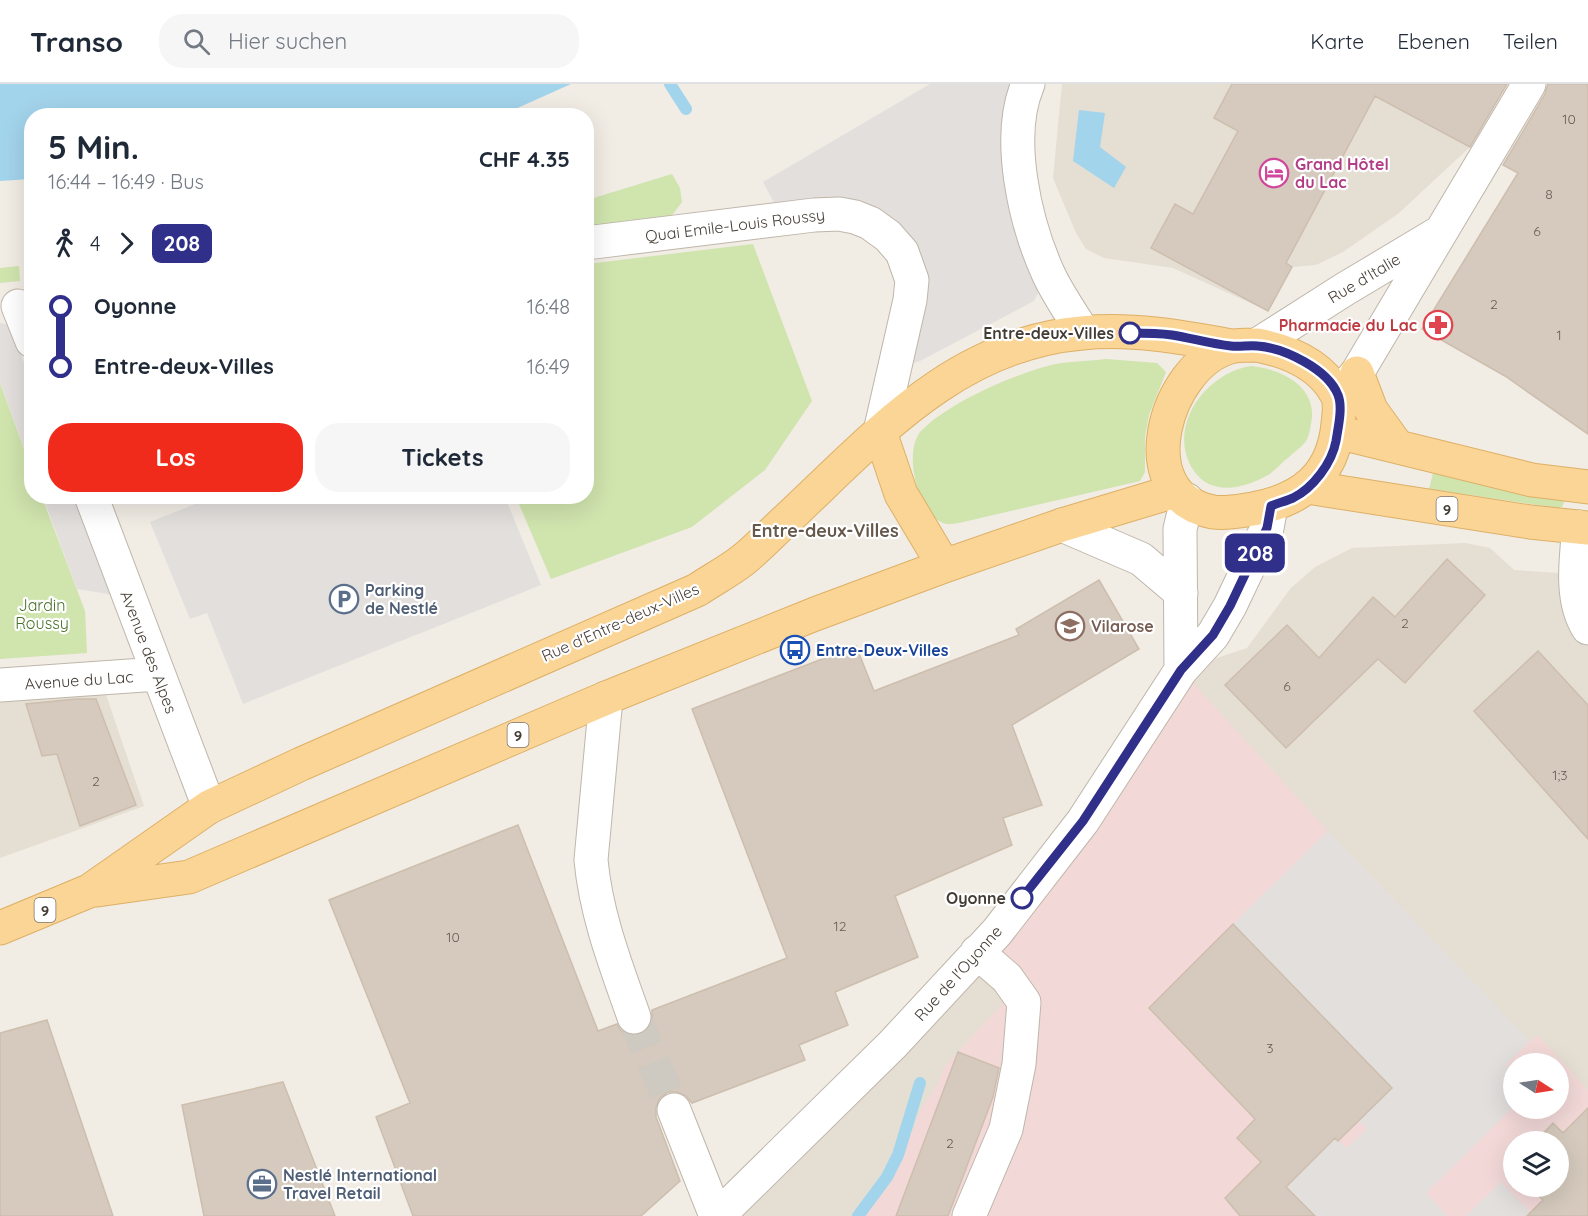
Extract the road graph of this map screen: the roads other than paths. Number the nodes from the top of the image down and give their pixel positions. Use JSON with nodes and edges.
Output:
{"nodes":[{"id":1,"x":1028,"y":84,"type":"edge"},
{"id":2,"x":1529,"y":84,"type":"edge"},
{"id":3,"x":1441,"y":231,"type":"junction"},
{"id":4,"x":594,"y":242,"type":"edge"},
{"id":5,"x":17,"y":306,"type":"edge"},
{"id":6,"x":24,"y":322,"type":"edge"},
{"id":7,"x":1083,"y":332,"type":"junction"},
{"id":8,"x":1244,"y":346,"type":"junction"},
{"id":9,"x":1347,"y":384,"type":"junction"},
{"id":10,"x":880,"y":432,"type":"junction"},
{"id":11,"x":1337,"y":432,"type":"junction"},
{"id":12,"x":1398,"y":446,"type":"junction"},
{"id":13,"x":1307,"y":487,"type":"junction"},
{"id":14,"x":1588,"y":487,"type":"edge"},
{"id":15,"x":1181,"y":496,"type":"junction"},
{"id":16,"x":93,"y":504,"type":"edge"},
{"id":17,"x":1271,"y":506,"type":"junction"},
{"id":18,"x":1062,"y":525,"type":"junction"},
{"id":19,"x":1584,"y":528,"type":"edge"},
{"id":20,"x":944,"y":566,"type":"junction"},
{"id":21,"x":1181,"y":593,"type":"junction"},
{"id":22,"x":1588,"y":628,"type":"edge"},
{"id":23,"x":1181,"y":670,"type":"junction"},
{"id":24,"x":158,"y":674,"type":"junction"},
{"id":25,"x":0,"y":685,"type":"edge"},
{"id":26,"x":606,"y":698,"type":"junction"},
{"id":27,"x":209,"y":807,"type":"junction"},
{"id":28,"x":89,"y":891,"type":"junction"},
{"id":29,"x":0,"y":928,"type":"edge"},
{"id":30,"x":977,"y":952,"type":"junction"},
{"id":31,"x":634,"y":1017,"type":"tunnel mouth"},
{"id":32,"x":674,"y":1110,"type":"tunnel mouth"},
{"id":33,"x":717,"y":1216,"type":"edge"},
{"id":34,"x":969,"y":1216,"type":"edge"}],
"edges":[{"from":1,"to":7,"type":"street"},
{"from":2,"to":3,"type":"street","name":"Rue d'Italie"},
{"from":3,"to":8,"type":"street","name":"Rue d'Italie"},
{"from":3,"to":9,"type":"street","name":"Rue d'Italie"},
{"from":4,"to":10,"type":"street","name":"Quai Emile-Louis Roussy"},
{"from":5,"to":6,"type":"street"},
{"from":7,"to":8,"type":"main road","name":"Rue d'Entre-deux-Villes","number":"9"},
{"from":7,"to":10,"type":"main road","name":"Rue d'Entre-deux-Villes","number":"9"},
{"from":8,"to":9,"type":"main road"},
{"from":8,"to":15,"type":"main road"},
{"from":9,"to":11,"type":"main road"},
{"from":9,"to":12,"type":"main road"},
{"from":10,"to":20,"type":"main road"},
{"from":10,"to":27,"type":"main road","name":"Rue d'Entre-deux-Villes","number":"9"},
{"from":11,"to":12,"type":"main road"},
{"from":11,"to":13,"type":"main road"},
{"from":12,"to":14,"type":"main road"},
{"from":13,"to":17,"type":"main road"},
{"from":13,"to":19,"type":"main road","number":"9"},
{"from":15,"to":17,"type":"main road"},
{"from":15,"to":18,"type":"main road","name":"Rue d'Entre-deux-Villes","number":"9"},
{"from":15,"to":21,"type":"street"},
{"from":16,"to":24,"type":"street","name":"Avenue des Alpes"},
{"from":17,"to":23,"type":"street","name":"Rue de l'Oyonne"},
{"from":18,"to":20,"type":"main road","name":"Rue d'Entre-deux-Villes","number":"9"},
{"from":18,"to":21,"type":"street"},
{"from":19,"to":22,"type":"street"},
{"from":20,"to":26,"type":"main road","name":"Rue d'Entre-deux-Villes","number":"9"},
{"from":21,"to":23,"type":"street"},
{"from":23,"to":30,"type":"street","name":"Rue de l'Oyonne"},
{"from":24,"to":25,"type":"street","name":"Avenue du Lac"},
{"from":24,"to":27,"type":"street","name":"Avenue des Alpes"},
{"from":26,"to":28,"type":"main road","name":"Rue d'Entre-deux-Villes","number":"9"},
{"from":26,"to":31,"type":"street"},
{"from":27,"to":28,"type":"main road","name":"Rue d'Entre-deux-Villes","number":"9"},
{"from":28,"to":29,"type":"main road","name":"Rue d'Entre-deux-Villes","number":"9"},
{"from":30,"to":33,"type":"street","name":"Rue de l'Oyonne"},
{"from":30,"to":34,"type":"street"},
{"from":32,"to":33,"type":"street"}]}
